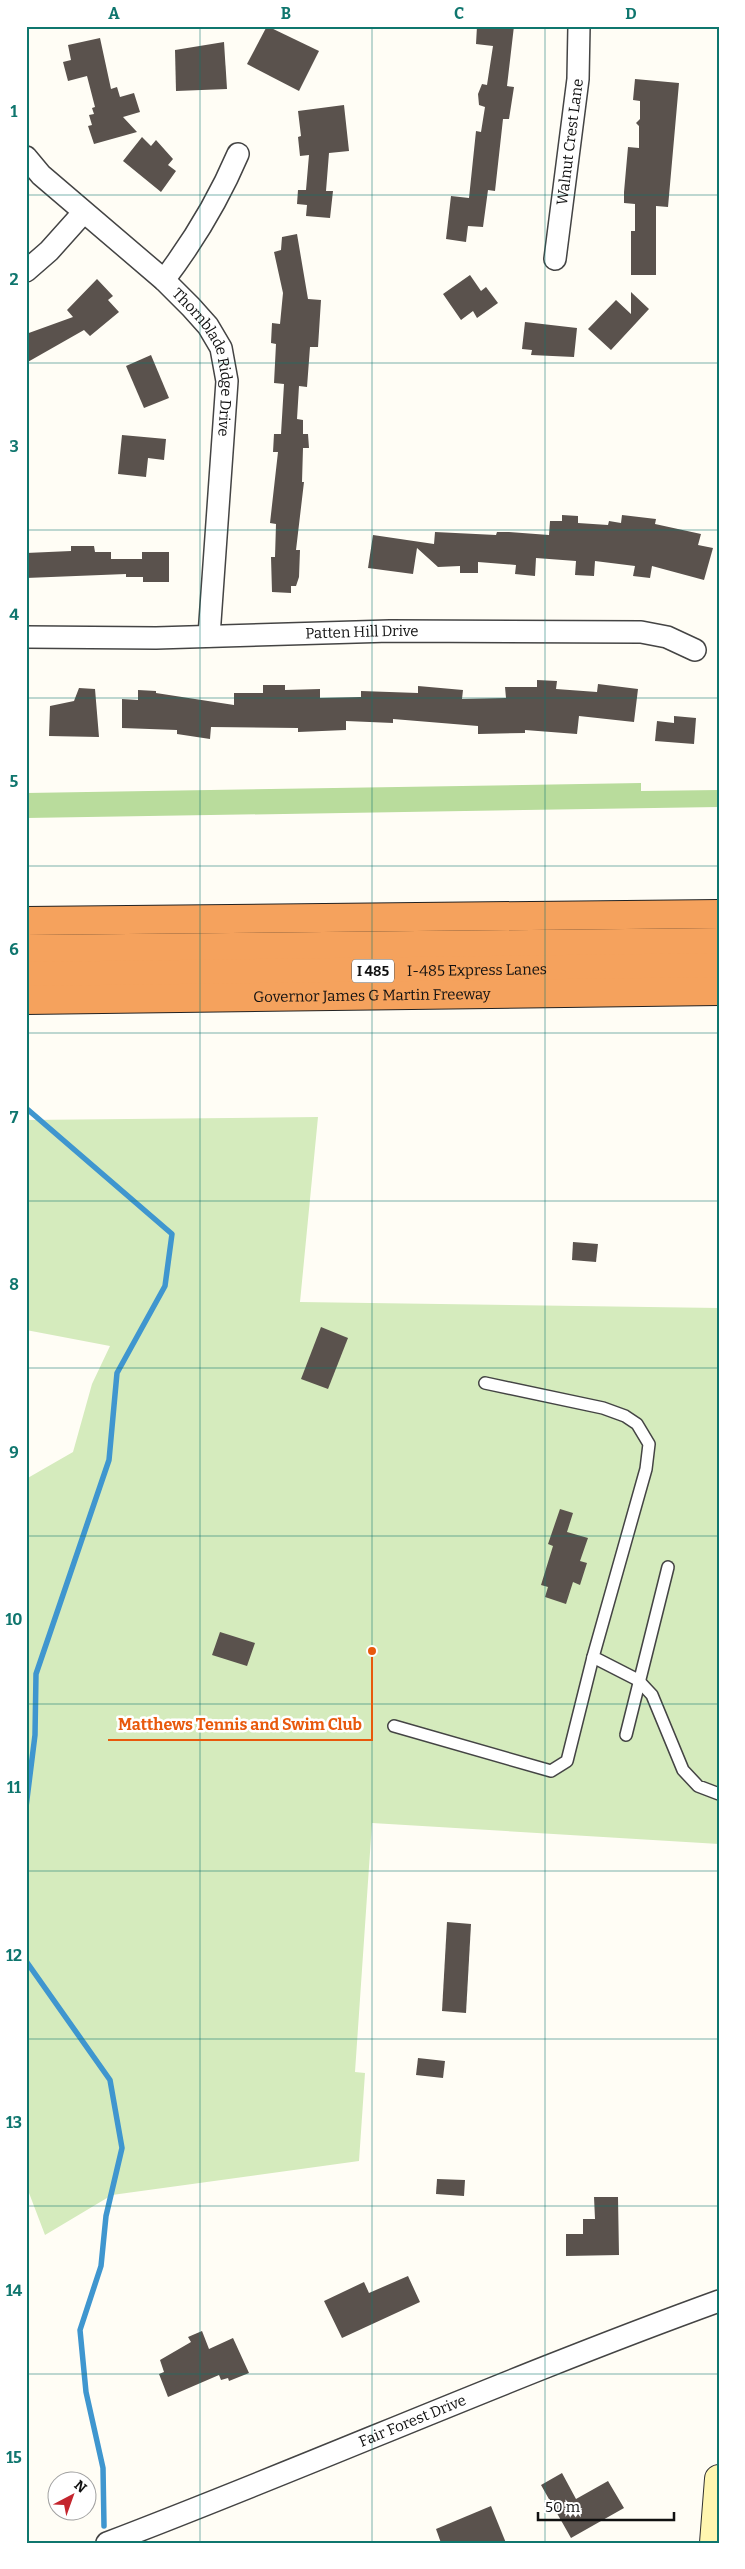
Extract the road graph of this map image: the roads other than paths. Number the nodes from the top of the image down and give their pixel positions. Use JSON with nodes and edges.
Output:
{"nodes":[{"id":1,"x":579,"y":26,"type":"edge"},
{"id":2,"x":238,"y":154,"type":"dead end"},
{"id":3,"x":26,"y":157,"type":"edge"},
{"id":4,"x":83,"y":212,"type":"junction"},
{"id":5,"x":555,"y":259,"type":"dead end"},
{"id":6,"x":26,"y":271,"type":"edge"},
{"id":7,"x":164,"y":280,"type":"junction"},
{"id":8,"x":208,"y":636,"type":"junction"},
{"id":9,"x":26,"y":637,"type":"edge"},
{"id":10,"x":695,"y":650,"type":"dead end"},
{"id":11,"x":719,"y":914,"type":"edge"},
{"id":12,"x":305,"y":917,"type":"junction"},
{"id":13,"x":26,"y":921,"type":"edge"},
{"id":14,"x":719,"y":942,"type":"edge"},
{"id":15,"x":106,"y":948,"type":"junction"},
{"id":16,"x":26,"y":949,"type":"edge"},
{"id":17,"x":719,"y":967,"type":"edge"},
{"id":18,"x":26,"y":976,"type":"edge"},
{"id":19,"x":719,"y":991,"type":"edge"},
{"id":20,"x":26,"y":1000,"type":"edge"},
{"id":21,"x":485,"y":1383,"type":"dead end"},
{"id":22,"x":668,"y":1567,"type":"dead end"},
{"id":23,"x":593,"y":1658,"type":"junction"},
{"id":24,"x":638,"y":1680,"type":"junction"},
{"id":25,"x":394,"y":1726,"type":"dead end"},
{"id":26,"x":626,"y":1735,"type":"dead end"},
{"id":27,"x":719,"y":1794,"type":"edge"},
{"id":28,"x":719,"y":2302,"type":"edge"},
{"id":29,"x":719,"y":2479,"type":"edge"},
{"id":30,"x":107,"y":2543,"type":"edge"},
{"id":31,"x":714,"y":2543,"type":"edge"}],
"edges":[{"from":1,"to":5,"type":"street","name":"Walnut Crest Lane"},
{"from":2,"to":7,"type":"street"},
{"from":3,"to":4,"type":"street","name":"Thornblade Ridge Drive"},
{"from":4,"to":6,"type":"street"},
{"from":4,"to":7,"type":"street","name":"Thornblade Ridge Drive"},
{"from":7,"to":8,"type":"street","name":"Thornblade Ridge Drive"},
{"from":8,"to":9,"type":"street","name":"Patten Hill Drive"},
{"from":8,"to":10,"type":"street","name":"Patten Hill Drive"},
{"from":11,"to":12,"type":"highway"},
{"from":12,"to":13,"type":"highway"},
{"from":12,"to":15,"type":"highway"},
{"from":14,"to":15,"type":"highway","name":"I-485 Express Lanes","number":"I 485"},
{"from":15,"to":16,"type":"highway","name":"I-485 Express Lanes","number":"I 485"},
{"from":17,"to":18,"type":"highway","name":"I-485 Express Lanes","number":"I 485"},
{"from":19,"to":20,"type":"highway","name":"Governor James G Martin Freeway","number":"I 485"},
{"from":21,"to":23,"type":"lane"},
{"from":22,"to":24,"type":"lane"},
{"from":23,"to":24,"type":"lane"},
{"from":23,"to":25,"type":"lane"},
{"from":24,"to":26,"type":"lane"},
{"from":24,"to":27,"type":"lane"},
{"from":28,"to":30,"type":"street","name":"Fair Forest Drive"},
{"from":29,"to":31,"type":"street"}]}
